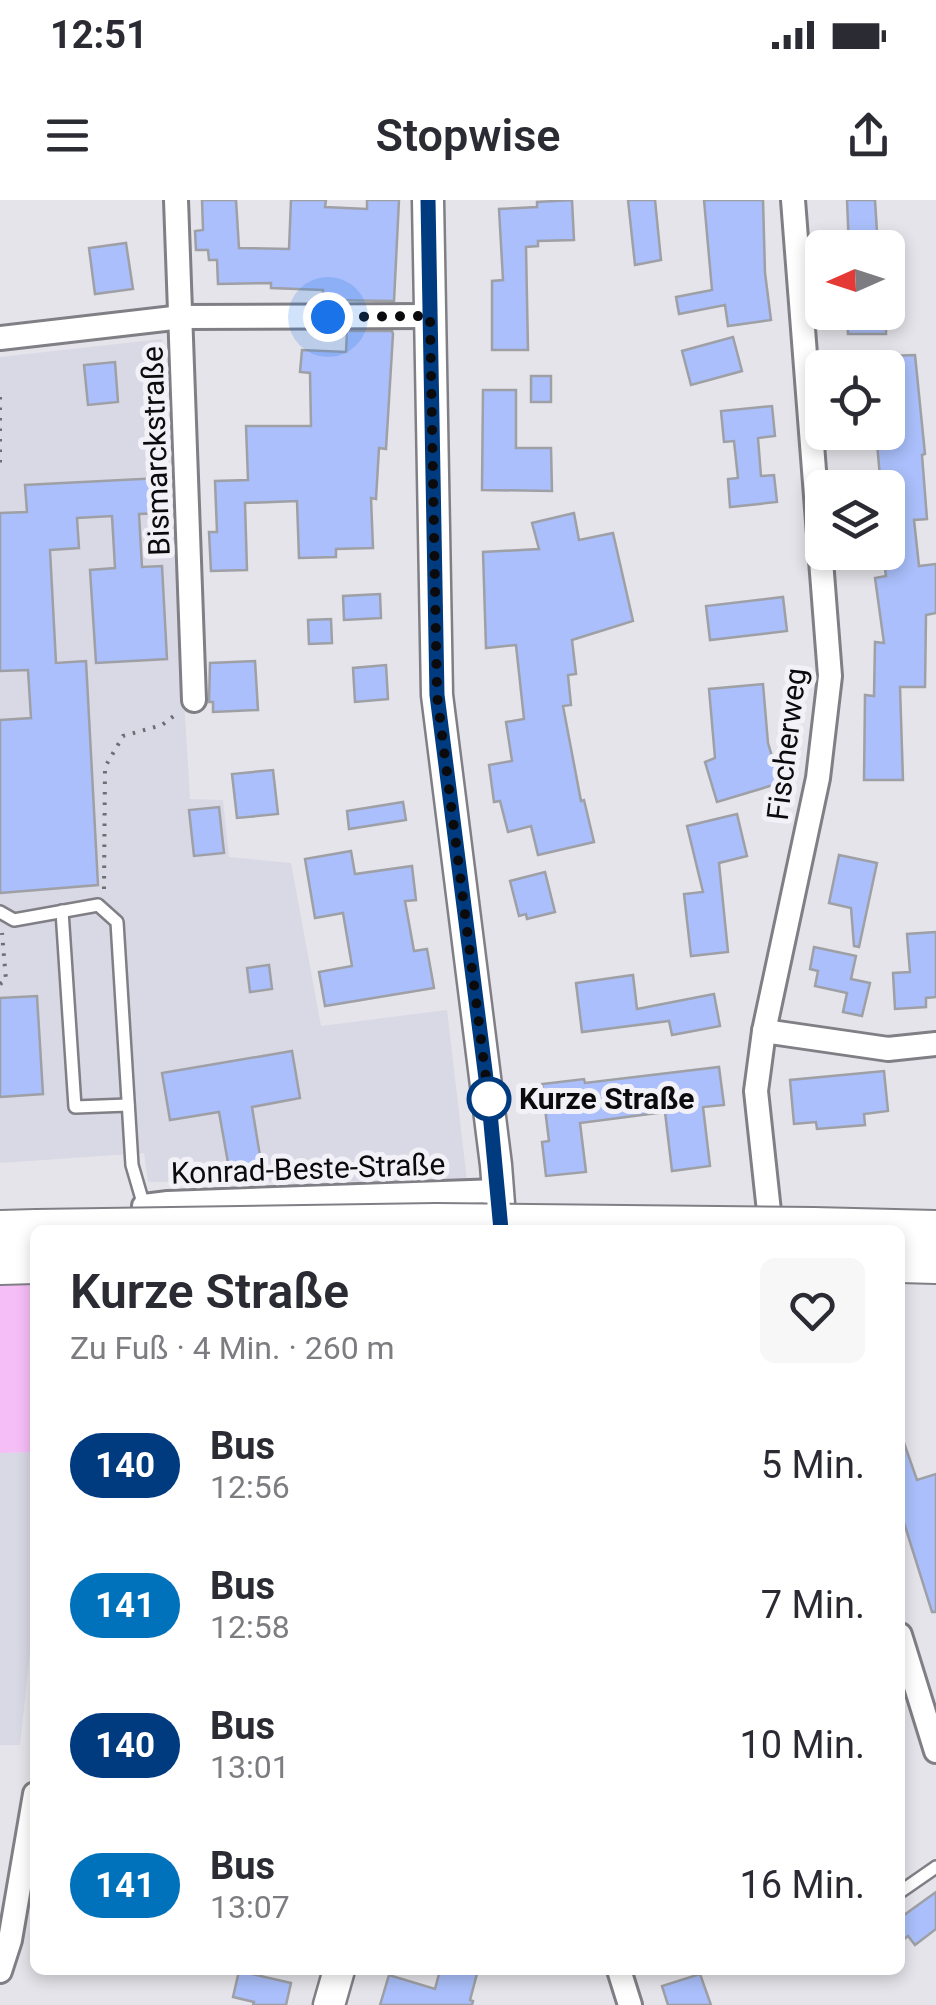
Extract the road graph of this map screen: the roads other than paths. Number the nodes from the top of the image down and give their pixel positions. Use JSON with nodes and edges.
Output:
{"nodes":[{"id":1,"x":176,"y":200,"type":"edge"},
{"id":2,"x":428,"y":200,"type":"edge"},
{"id":3,"x":793,"y":200,"type":"edge"},
{"id":4,"x":182,"y":316,"type":"junction"},
{"id":5,"x":430,"y":316,"type":"junction"},
{"id":6,"x":0,"y":338,"type":"edge"},
{"id":7,"x":194,"y":700,"type":"road end"},
{"id":8,"x":62,"y":911,"type":"junction"},
{"id":9,"x":0,"y":913,"type":"edge"},
{"id":10,"x":764,"y":1032,"type":"junction"},
{"id":11,"x":936,"y":1044,"type":"edge"},
{"id":12,"x":128,"y":1104,"type":"junction"},
{"id":13,"x":498,"y":1191,"type":"junction"},
{"id":14,"x":144,"y":1218,"type":"edge"},
{"id":15,"x":363,"y":1225,"type":"edge"},
{"id":16,"x":500,"y":1225,"type":"edge"},
{"id":17,"x":670,"y":1225,"type":"edge"},
{"id":18,"x":769,"y":1225,"type":"edge"},
{"id":19,"x":30,"y":1229,"type":"edge"},
{"id":20,"x":905,"y":1229,"type":"edge"},
{"id":21,"x":0,"y":1230,"type":"edge"},
{"id":22,"x":936,"y":1230,"type":"edge"},
{"id":23,"x":905,"y":1263,"type":"edge"},
{"id":24,"x":30,"y":1264,"type":"edge"},
{"id":25,"x":936,"y":1264,"type":"edge"},
{"id":26,"x":0,"y":1265,"type":"edge"},
{"id":27,"x":905,"y":1651,"type":"edge"},
{"id":28,"x":936,"y":1751,"type":"edge"},
{"id":29,"x":30,"y":1823,"type":"edge"},
{"id":30,"x":936,"y":1867,"type":"edge"},
{"id":31,"x":905,"y":1889,"type":"edge"},
{"id":32,"x":0,"y":1971,"type":"edge"},
{"id":33,"x":338,"y":1975,"type":"edge"},
{"id":34,"x":621,"y":1975,"type":"edge"},
{"id":35,"x":329,"y":2005,"type":"edge"},
{"id":36,"x":630,"y":2005,"type":"edge"}],
"edges":[{"from":1,"to":4,"type":"street","name":"Bismarckstraße"},
{"from":2,"to":5,"type":"street"},
{"from":3,"to":10,"type":"street","name":"Fischerweg"},
{"from":4,"to":5,"type":"street"},
{"from":4,"to":6,"type":"street"},
{"from":4,"to":7,"type":"street","name":"Bismarckstraße"},
{"from":5,"to":13,"type":"street"},
{"from":8,"to":9,"type":"lane"},
{"from":8,"to":12,"type":"lane"},
{"from":8,"to":12,"type":"lane"},
{"from":10,"to":11,"type":"street"},
{"from":10,"to":18,"type":"street","name":"Fischerweg"},
{"from":12,"to":14,"type":"lane"},
{"from":13,"to":14,"type":"street","name":"Konrad-Beste-Straße"},
{"from":13,"to":16,"type":"street"},
{"from":15,"to":17,"type":"highway","bridge":true},
{"from":19,"to":21,"type":"highway"},
{"from":20,"to":22,"type":"highway","bridge":true},
{"from":23,"to":25,"type":"highway"},
{"from":24,"to":26,"type":"highway"},
{"from":27,"to":28,"type":"street"},
{"from":29,"to":32,"type":"street"},
{"from":30,"to":31,"type":"lane"},
{"from":33,"to":35,"type":"street"},
{"from":34,"to":36,"type":"street"}]}
